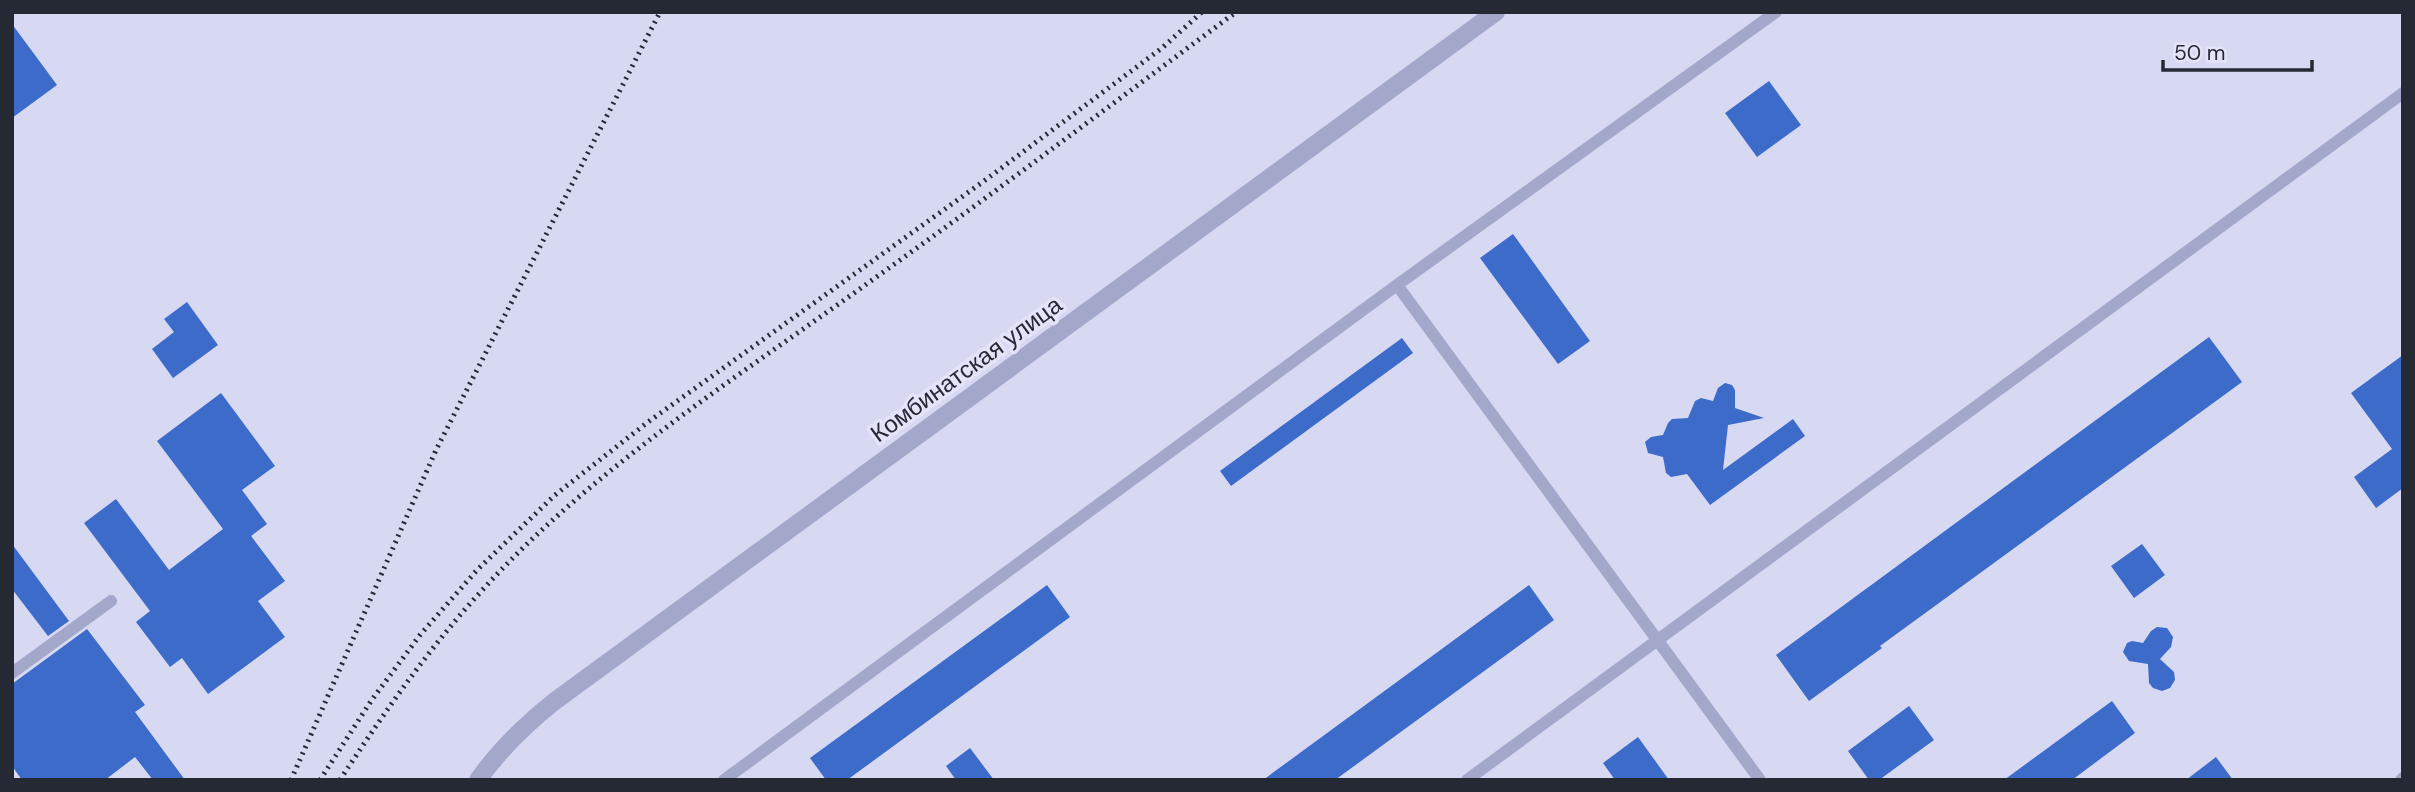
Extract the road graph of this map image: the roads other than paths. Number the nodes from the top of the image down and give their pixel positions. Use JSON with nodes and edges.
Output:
{"nodes":[{"id":1,"x":1496,"y":12,"type":"edge"},
{"id":2,"x":1776,"y":12,"type":"edge"},
{"id":3,"x":2403,"y":93,"type":"edge"},
{"id":4,"x":1397,"y":285,"type":"junction"},
{"id":5,"x":111,"y":601,"type":"dead end"},
{"id":6,"x":1658,"y":640,"type":"junction"},
{"id":7,"x":12,"y":673,"type":"edge"},
{"id":8,"x":478,"y":780,"type":"edge"},
{"id":9,"x":724,"y":780,"type":"edge"},
{"id":10,"x":1467,"y":780,"type":"edge"},
{"id":11,"x":1760,"y":780,"type":"edge"}],
"edges":[{"from":1,"to":8,"type":"street","name":"Комбинатская улица"},
{"from":2,"to":4,"type":"lane"},
{"from":3,"to":6,"type":"lane"},
{"from":4,"to":6,"type":"lane"},
{"from":4,"to":9,"type":"lane"},
{"from":5,"to":7,"type":"lane"},
{"from":6,"to":10,"type":"lane"},
{"from":6,"to":11,"type":"lane"}]}
